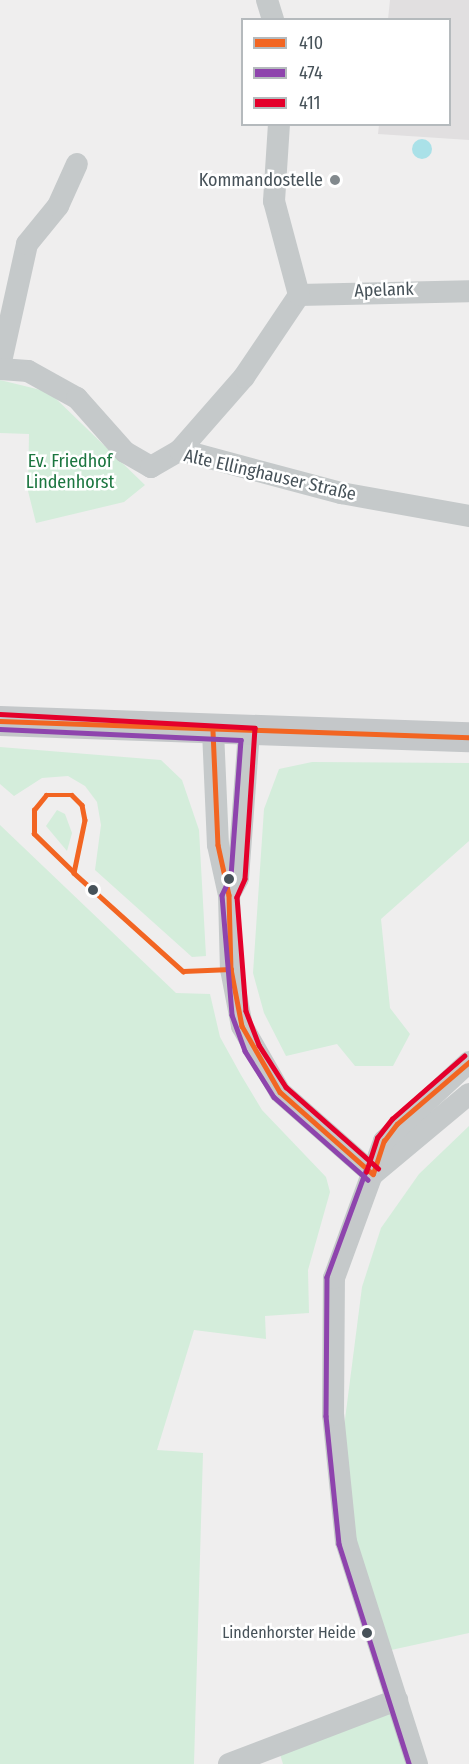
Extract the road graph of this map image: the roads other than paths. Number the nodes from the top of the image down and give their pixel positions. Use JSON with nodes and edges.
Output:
{"nodes":[{"id":1,"x":267,"y":0,"type":"edge"},
{"id":2,"x":272,"y":18,"type":"edge"},
{"id":3,"x":279,"y":126,"type":"edge"},
{"id":4,"x":77,"y":164,"type":"dead end"},
{"id":5,"x":469,"y":291,"type":"edge"},
{"id":6,"x":299,"y":295,"type":"junction"},
{"id":7,"x":0,"y":368,"type":"edge"},
{"id":8,"x":180,"y":450,"type":"junction"},
{"id":9,"x":469,"y":516,"type":"edge"},
{"id":10,"x":0,"y":721,"type":"edge"},
{"id":11,"x":213,"y":731,"type":"junction"},
{"id":12,"x":249,"y":733,"type":"junction"},
{"id":13,"x":469,"y":737,"type":"edge"},
{"id":14,"x":229,"y":895,"type":"junction"},
{"id":15,"x":469,"y":1062,"type":"edge"},
{"id":16,"x":469,"y":1094,"type":"edge"},
{"id":17,"x":373,"y":1174,"type":"junction"},
{"id":18,"x":397,"y":1700,"type":"junction"},
{"id":19,"x":229,"y":1764,"type":"edge"},
{"id":20,"x":417,"y":1764,"type":"edge"}],
"edges":[{"from":1,"to":2,"type":"street"},
{"from":3,"to":6,"type":"street"},
{"from":4,"to":7,"type":"street"},
{"from":5,"to":6,"type":"street","name":"Apelank"},
{"from":6,"to":8,"type":"street"},
{"from":7,"to":8,"type":"street","name":"Alte Ellinghauser Straße"},
{"from":8,"to":9,"type":"street","name":"Alte Ellinghauser Straße"},
{"from":10,"to":11,"type":"main road"},
{"from":11,"to":12,"type":"main road"},
{"from":11,"to":14,"type":"street"},
{"from":12,"to":13,"type":"main road"},
{"from":12,"to":14,"type":"street"},
{"from":14,"to":17,"type":"street"},
{"from":15,"to":17,"type":"street"},
{"from":16,"to":17,"type":"street"},
{"from":17,"to":18,"type":"street"},
{"from":18,"to":19,"type":"street"},
{"from":18,"to":20,"type":"street"}]}
